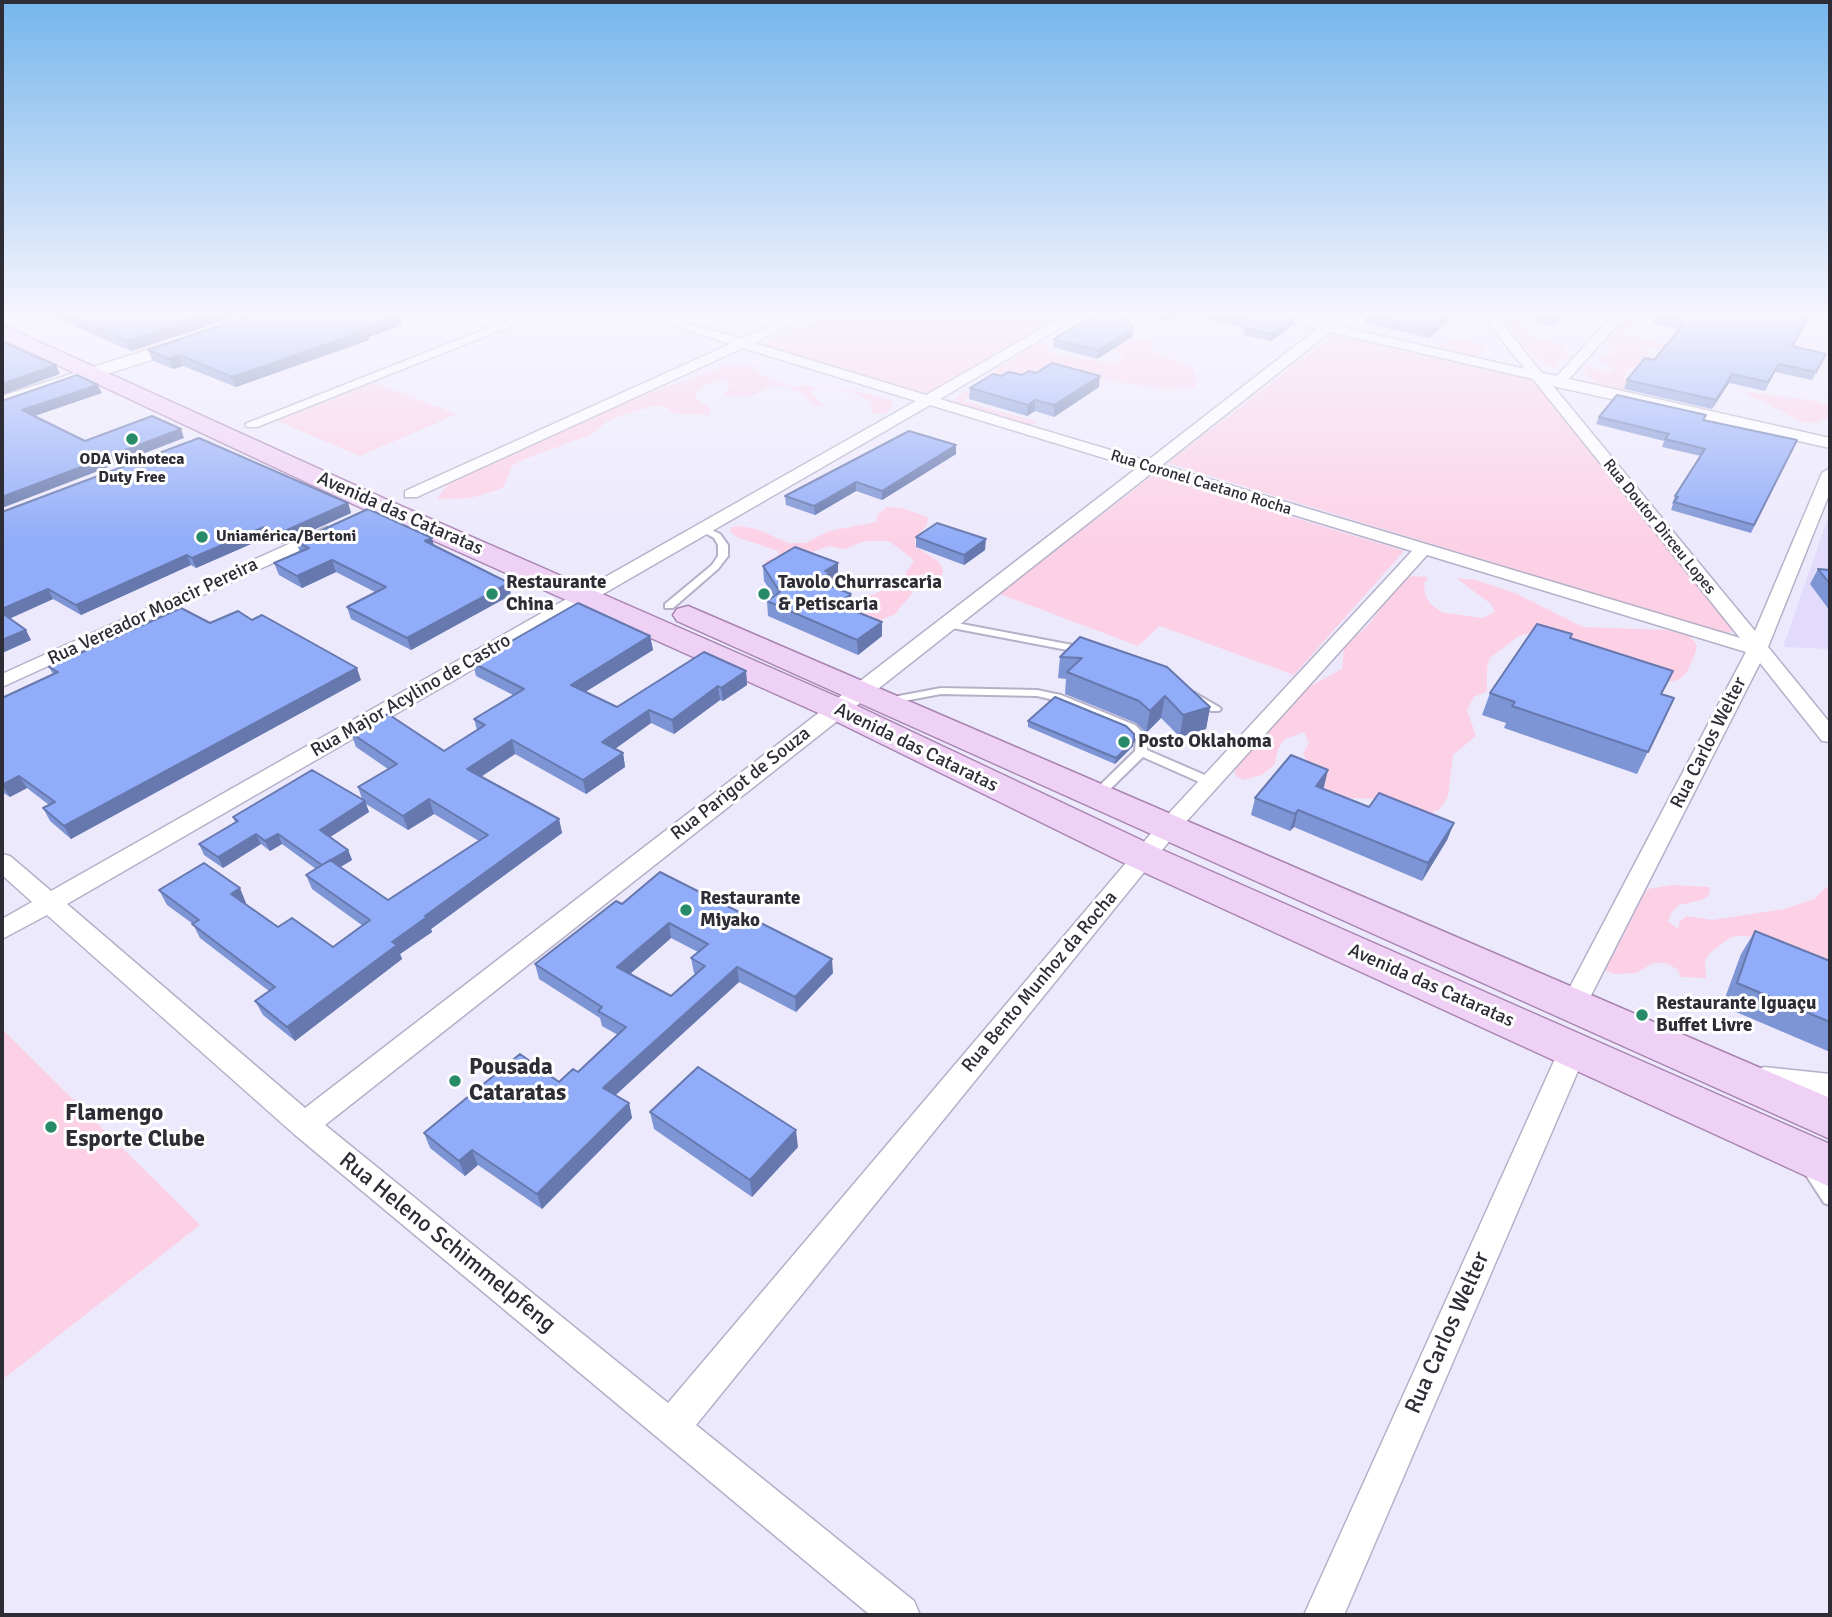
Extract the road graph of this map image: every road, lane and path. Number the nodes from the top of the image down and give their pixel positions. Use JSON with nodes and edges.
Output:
{"nodes":[{"id":1,"x":31,"y":390,"type":"edge"},
{"id":2,"x":134,"y":390,"type":"edge"},
{"id":3,"x":163,"y":390,"type":"edge"},
{"id":4,"x":338,"y":390,"type":"edge"},
{"id":5,"x":639,"y":390,"type":"edge"},
{"id":6,"x":891,"y":390,"type":"edge"},
{"id":7,"x":944,"y":390,"type":"edge"},
{"id":8,"x":1247,"y":390,"type":"edge"},
{"id":9,"x":1549,"y":390,"type":"edge"},
{"id":10,"x":1592,"y":390,"type":"edge"},
{"id":11,"x":926,"y":401,"type":"junction"},
{"id":12,"x":2,"y":402,"type":"edge"},
{"id":13,"x":252,"y":424,"type":"junction"},
{"id":14,"x":1830,"y":443,"type":"edge"},
{"id":15,"x":1149,"y":468,"type":"junction"},
{"id":16,"x":1830,"y":473,"type":"edge"},
{"id":17,"x":373,"y":511,"type":"junction"},
{"id":18,"x":703,"y":529,"type":"junction"},
{"id":19,"x":1422,"y":550,"type":"junction"},
{"id":20,"x":599,"y":589,"type":"junction"},
{"id":21,"x":669,"y":606,"type":"junction"},
{"id":22,"x":946,"y":624,"type":"junction"},
{"id":23,"x":1757,"y":649,"type":"junction"},
{"id":24,"x":1094,"y":652,"type":"edge"},
{"id":25,"x":2,"y":681,"type":"edge"},
{"id":26,"x":1186,"y":691,"type":"edge"},
{"id":27,"x":861,"y":700,"type":"junction"},
{"id":28,"x":1215,"y":709,"type":"dead end"},
{"id":29,"x":1830,"y":736,"type":"edge"},
{"id":30,"x":1141,"y":752,"type":"junction"},
{"id":31,"x":1210,"y":782,"type":"junction"},
{"id":32,"x":1096,"y":796,"type":"junction"},
{"id":33,"x":1167,"y":829,"type":"junction"},
{"id":34,"x":1144,"y":857,"type":"junction"},
{"id":35,"x":2,"y":862,"type":"edge"},
{"id":36,"x":50,"y":902,"type":"junction"},
{"id":37,"x":2,"y":930,"type":"edge"},
{"id":38,"x":1573,"y":1006,"type":"junction"},
{"id":39,"x":1573,"y":1050,"type":"junction"},
{"id":40,"x":1739,"y":1077,"type":"junction"},
{"id":41,"x":1830,"y":1086,"type":"edge"},
{"id":42,"x":1830,"y":1119,"type":"edge"},
{"id":43,"x":304,"y":1125,"type":"junction"},
{"id":44,"x":1797,"y":1152,"type":"junction"},
{"id":45,"x":1830,"y":1166,"type":"edge"},
{"id":46,"x":1830,"y":1198,"type":"edge"},
{"id":47,"x":671,"y":1427,"type":"junction"},
{"id":48,"x":900,"y":1615,"type":"edge"},
{"id":49,"x":1324,"y":1615,"type":"edge"}],
"edges":[{"from":1,"to":12,"type":"street"},
{"from":2,"to":17,"type":"main road","name":"Avenida das Cataratas"},
{"from":3,"to":13,"type":"main road","name":"Avenida das Cataratas"},
{"from":4,"to":13,"type":"street"},
{"from":5,"to":17,"type":"street","name":"Rua Vereador Moacir Pereira"},
{"from":6,"to":11,"type":"street","name":"Rua Coronel Caetano Rocha"},
{"from":7,"to":11,"type":"street","name":"Rua Major Acylino de Castro"},
{"from":8,"to":15,"type":"street","name":"Rua Parigot de Souza"},
{"from":9,"to":23,"type":"street","name":"Rua Doutor Dirceu Lopes"},
{"from":10,"to":14,"type":"street"},
{"from":11,"to":15,"type":"street","name":"Rua Coronel Caetano Rocha"},
{"from":11,"to":18,"type":"street","name":"Rua Major Acylino de Castro"},
{"from":13,"to":17,"type":"main road","name":"Avenida das Cataratas"},
{"from":15,"to":19,"type":"street","name":"Rua Coronel Caetano Rocha"},
{"from":15,"to":22,"type":"street","name":"Rua Parigot de Souza"},
{"from":16,"to":23,"type":"street","name":"Rua Carlos Welter"},
{"from":17,"to":20,"type":"main road","name":"Avenida das Cataratas"},
{"from":17,"to":25,"type":"street","name":"Rua Vereador Moacir Pereira"},
{"from":18,"to":20,"type":"street","name":"Rua Major Acylino de Castro"},
{"from":18,"to":21,"type":"lane"},
{"from":19,"to":23,"type":"street","name":"Rua Coronel Caetano Rocha"},
{"from":19,"to":31,"type":"street","name":"Rua Bento Munhoz da Rocha"},
{"from":20,"to":21,"type":"main road","name":"Avenida das Cataratas"},
{"from":20,"to":27,"type":"main road","name":"Avenida das Cataratas"},
{"from":20,"to":36,"type":"street","name":"Rua Major Acylino de Castro"},
{"from":21,"to":27,"type":"main road","name":"Avenida das Cataratas"},
{"from":22,"to":24,"type":"lane"},
{"from":22,"to":27,"type":"street","name":"Rua Parigot de Souza"},
{"from":23,"to":29,"type":"street","name":"Rua Doutor Dirceu Lopes"},
{"from":23,"to":38,"type":"street","name":"Rua Carlos Welter"},
{"from":26,"to":28,"type":"lane"},
{"from":27,"to":30,"type":"lane"},
{"from":27,"to":32,"type":"main road","name":"Avenida das Cataratas"},
{"from":27,"to":34,"type":"main road","name":"Avenida das Cataratas"},
{"from":27,"to":43,"type":"street","name":"Rua Parigot de Souza"},
{"from":30,"to":31,"type":"lane"},
{"from":30,"to":32,"type":"lane"},
{"from":31,"to":33,"type":"street","name":"Rua Bento Munhoz da Rocha"},
{"from":32,"to":33,"type":"main road","name":"Avenida das Cataratas"},
{"from":33,"to":34,"type":"street","name":"Rua Bento Munhoz da Rocha"},
{"from":33,"to":38,"type":"main road","name":"Avenida das Cataratas"},
{"from":34,"to":39,"type":"main road","name":"Avenida das Cataratas"},
{"from":34,"to":47,"type":"street","name":"Rua Bento Munhoz da Rocha"},
{"from":35,"to":36,"type":"street","name":"Rua Heleno Schimmelpfeng"},
{"from":36,"to":37,"type":"street","name":"Rua Major Acylino de Castro"},
{"from":36,"to":43,"type":"street","name":"Rua Heleno Schimmelpfeng"},
{"from":38,"to":40,"type":"main road","name":"Avenida das Cataratas"},
{"from":39,"to":44,"type":"main road","name":"Avenida das Cataratas"},
{"from":39,"to":49,"type":"street","name":"Rua Carlos Welter"},
{"from":40,"to":41,"type":"street","name":"Avenida das Cataratas"},
{"from":40,"to":42,"type":"main road","name":"Avenida das Cataratas"},
{"from":43,"to":47,"type":"street","name":"Rua Heleno Schimmelpfeng"},
{"from":44,"to":45,"type":"main road","name":"Avenida das Cataratas"},
{"from":44,"to":46,"type":"lane"},
{"from":47,"to":48,"type":"street","name":"Rua Heleno Schimmelpfeng"}]}
